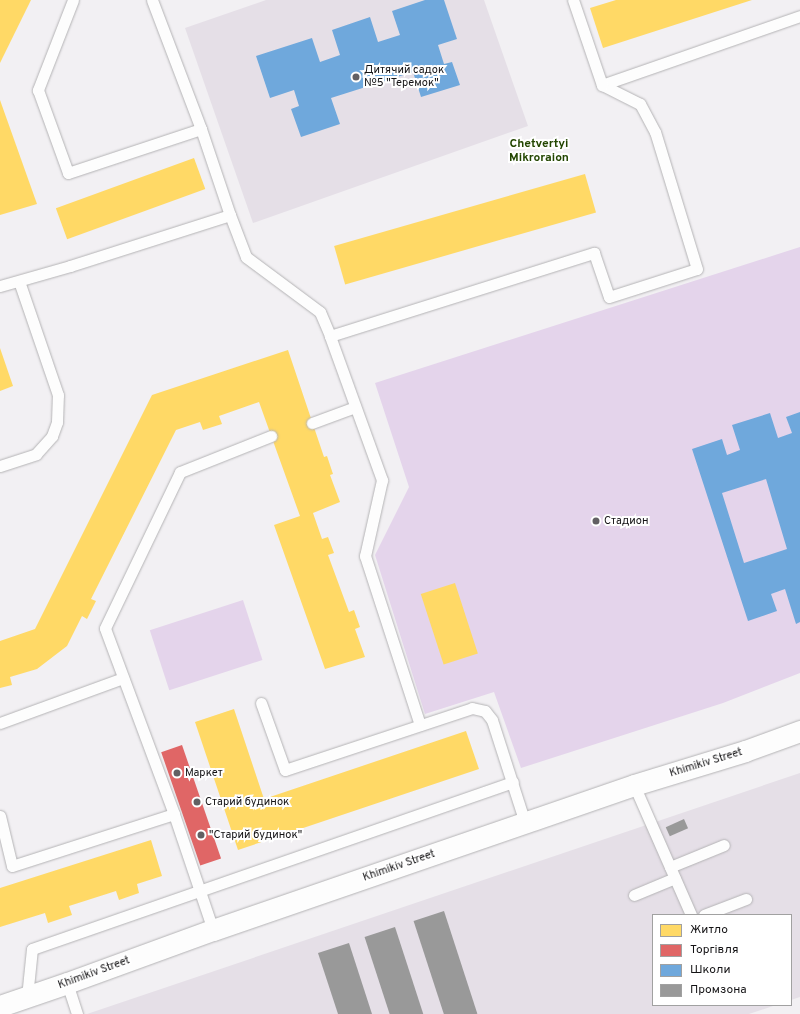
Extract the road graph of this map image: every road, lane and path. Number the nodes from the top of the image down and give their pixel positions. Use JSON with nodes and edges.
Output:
{"nodes":[{"id":1,"x":72,"y":0,"type":"edge"},
{"id":2,"x":152,"y":0,"type":"edge"},
{"id":3,"x":573,"y":0,"type":"edge"},
{"id":4,"x":800,"y":16,"type":"edge"},
{"id":5,"x":602,"y":85,"type":"junction"},
{"id":6,"x":201,"y":129,"type":"junction"},
{"id":7,"x":230,"y":215,"type":"junction"},
{"id":8,"x":19,"y":281,"type":"junction"},
{"id":9,"x":0,"y":286,"type":"edge"},
{"id":10,"x":330,"y":336,"type":"junction"},
{"id":11,"x":355,"y":407,"type":"junction"},
{"id":12,"x":312,"y":423,"type":"dead end"},
{"id":13,"x":271,"y":436,"type":"dead end"},
{"id":14,"x":0,"y":466,"type":"edge"},
{"id":15,"x":123,"y":678,"type":"junction"},
{"id":16,"x":261,"y":704,"type":"dead end"},
{"id":17,"x":0,"y":723,"type":"edge"},
{"id":18,"x":420,"y":725,"type":"junction"},
{"id":19,"x":800,"y":731,"type":"edge"},
{"id":20,"x":513,"y":782,"type":"junction"},
{"id":21,"x":634,"y":786,"type":"junction"},
{"id":22,"x":174,"y":814,"type":"junction"},
{"id":23,"x":0,"y":816,"type":"edge"},
{"id":24,"x":525,"y":823,"type":"junction"},
{"id":25,"x":724,"y":845,"type":"dead end"},
{"id":26,"x":672,"y":873,"type":"junction"},
{"id":27,"x":200,"y":891,"type":"junction"},
{"id":28,"x":634,"y":895,"type":"dead end"},
{"id":29,"x":746,"y":899,"type":"dead end"},
{"id":30,"x":691,"y":914,"type":"edge"},
{"id":31,"x":707,"y":914,"type":"edge"},
{"id":32,"x":213,"y":930,"type":"junction"},
{"id":33,"x":67,"y":984,"type":"junction"},
{"id":34,"x":26,"y":997,"type":"junction"},
{"id":35,"x":0,"y":1006,"type":"edge"},
{"id":36,"x":77,"y":1014,"type":"edge"}],
"edges":[{"from":1,"to":6,"type":"lane"},
{"from":2,"to":6,"type":"lane"},
{"from":3,"to":5,"type":"lane"},
{"from":4,"to":5,"type":"lane"},
{"from":5,"to":10,"type":"lane"},
{"from":6,"to":7,"type":"lane"},
{"from":7,"to":8,"type":"lane"},
{"from":7,"to":10,"type":"lane"},
{"from":8,"to":9,"type":"lane"},
{"from":8,"to":14,"type":"lane"},
{"from":10,"to":11,"type":"lane"},
{"from":11,"to":12,"type":"lane"},
{"from":11,"to":18,"type":"lane"},
{"from":13,"to":15,"type":"lane"},
{"from":15,"to":17,"type":"lane"},
{"from":15,"to":22,"type":"lane"},
{"from":16,"to":18,"type":"lane"},
{"from":18,"to":20,"type":"lane"},
{"from":19,"to":21,"type":"street","name":"Khimikiv Street"},
{"from":20,"to":24,"type":"lane"},
{"from":20,"to":27,"type":"lane"},
{"from":21,"to":24,"type":"street","name":"Khimikiv Street"},
{"from":21,"to":26,"type":"lane"},
{"from":22,"to":23,"type":"lane"},
{"from":22,"to":27,"type":"lane"},
{"from":24,"to":32,"type":"street","name":"Khimikiv Street"},
{"from":25,"to":26,"type":"lane"},
{"from":26,"to":28,"type":"lane"},
{"from":26,"to":30,"type":"lane"},
{"from":27,"to":32,"type":"lane"},
{"from":27,"to":34,"type":"lane"},
{"from":29,"to":31,"type":"lane"},
{"from":32,"to":33,"type":"street","name":"Khimikiv Street"},
{"from":33,"to":34,"type":"street","name":"Khimikiv Street"},
{"from":33,"to":36,"type":"lane"},
{"from":34,"to":35,"type":"street","name":"Khimikiv Street"}]}
